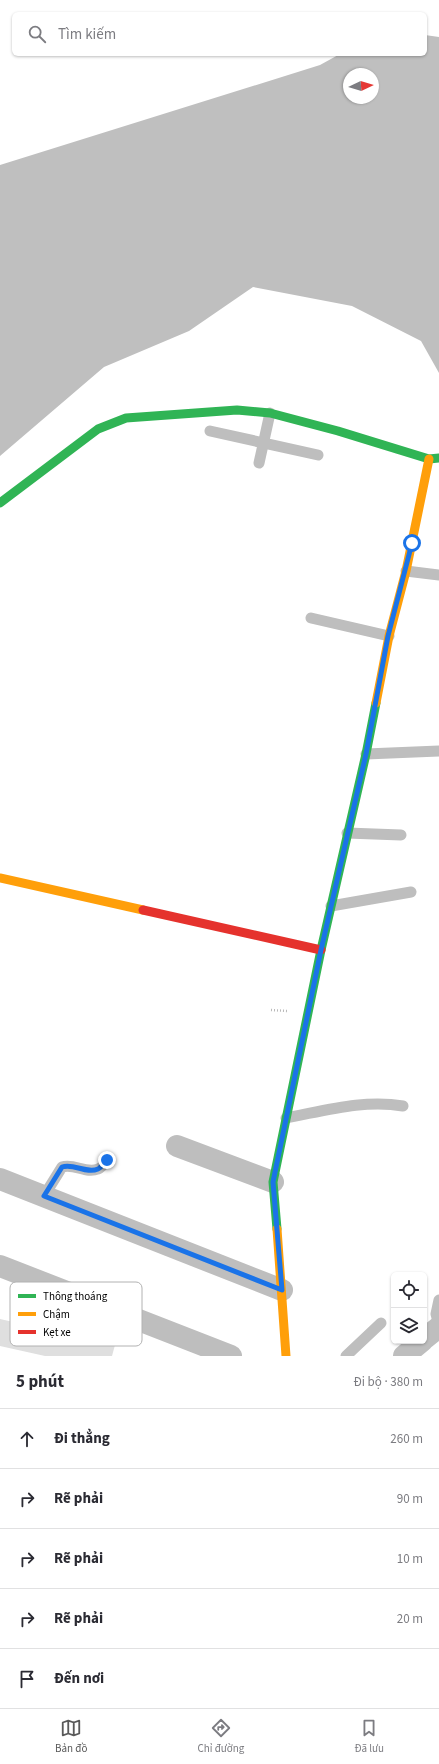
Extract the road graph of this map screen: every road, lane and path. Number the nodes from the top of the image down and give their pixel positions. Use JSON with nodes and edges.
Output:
{"nodes":[{"id":1,"x":270,"y":413,"type":"junction"},
{"id":2,"x":210,"y":431,"type":"dead end"},
{"id":3,"x":264,"y":442,"type":"junction"},
{"id":4,"x":318,"y":455,"type":"dead end"},
{"id":5,"x":439,"y":458,"type":"edge"},
{"id":6,"x":429,"y":459,"type":"junction"},
{"id":7,"x":259,"y":463,"type":"dead end"},
{"id":8,"x":0,"y":503,"type":"edge"},
{"id":9,"x":406,"y":571,"type":"junction"},
{"id":10,"x":439,"y":575,"type":"edge"},
{"id":11,"x":311,"y":618,"type":"dead end"},
{"id":12,"x":388,"y":636,"type":"junction"},
{"id":13,"x":439,"y":752,"type":"edge"},
{"id":14,"x":366,"y":754,"type":"junction"},
{"id":15,"x":348,"y":833,"type":"junction"},
{"id":16,"x":400,"y":835,"type":"dead end"},
{"id":17,"x":0,"y":878,"type":"edge"},
{"id":18,"x":411,"y":892,"type":"dead end"},
{"id":19,"x":331,"y":906,"type":"junction"},
{"id":20,"x":321,"y":950,"type":"junction"},
{"id":21,"x":403,"y":1106,"type":"dead end"},
{"id":22,"x":286,"y":1118,"type":"junction"},
{"id":23,"x":177,"y":1146,"type":"dead end"},
{"id":24,"x":107,"y":1160,"type":"dead end"},
{"id":25,"x":0,"y":1179,"type":"edge"},
{"id":26,"x":273,"y":1182,"type":"junction"},
{"id":27,"x":44,"y":1196,"type":"junction"},
{"id":28,"x":0,"y":1266,"type":"edge"},
{"id":29,"x":41,"y":1282,"type":"edge"},
{"id":30,"x":282,"y":1290,"type":"junction"},
{"id":31,"x":439,"y":1300,"type":"edge"},
{"id":32,"x":142,"y":1321,"type":"edge"},
{"id":33,"x":381,"y":1322,"type":"dead end"},
{"id":34,"x":439,"y":1326,"type":"edge"},
{"id":35,"x":427,"y":1336,"type":"edge"},
{"id":36,"x":418,"y":1344,"type":"edge"},
{"id":37,"x":231,"y":1356,"type":"edge"},
{"id":38,"x":286,"y":1356,"type":"edge"},
{"id":39,"x":346,"y":1356,"type":"edge"},
{"id":40,"x":404,"y":1356,"type":"edge"}],
"edges":[{"from":1,"to":3,"type":"lane"},
{"from":1,"to":6,"type":"street"},
{"from":1,"to":8,"type":"street"},
{"from":2,"to":3,"type":"lane"},
{"from":3,"to":4,"type":"lane"},
{"from":3,"to":7,"type":"lane"},
{"from":5,"to":6,"type":"street"},
{"from":6,"to":9,"type":"street"},
{"from":9,"to":10,"type":"lane"},
{"from":9,"to":12,"type":"street"},
{"from":11,"to":12,"type":"lane"},
{"from":12,"to":14,"type":"street"},
{"from":13,"to":14,"type":"lane"},
{"from":14,"to":15,"type":"street"},
{"from":15,"to":16,"type":"lane"},
{"from":15,"to":19,"type":"street"},
{"from":17,"to":20,"type":"street"},
{"from":18,"to":19,"type":"lane"},
{"from":19,"to":20,"type":"street"},
{"from":20,"to":22,"type":"street"},
{"from":21,"to":22,"type":"lane"},
{"from":22,"to":26,"type":"street"},
{"from":23,"to":26,"type":"street"},
{"from":24,"to":27,"type":"lane"},
{"from":25,"to":27,"type":"street"},
{"from":26,"to":30,"type":"street"},
{"from":27,"to":30,"type":"street"},
{"from":28,"to":29,"type":"street"},
{"from":30,"to":38,"type":"street"},
{"from":31,"to":34,"type":"lane"},
{"from":32,"to":37,"type":"street"},
{"from":33,"to":39,"type":"lane"},
{"from":34,"to":35,"type":"street"},
{"from":36,"to":40,"type":"street"}]}
